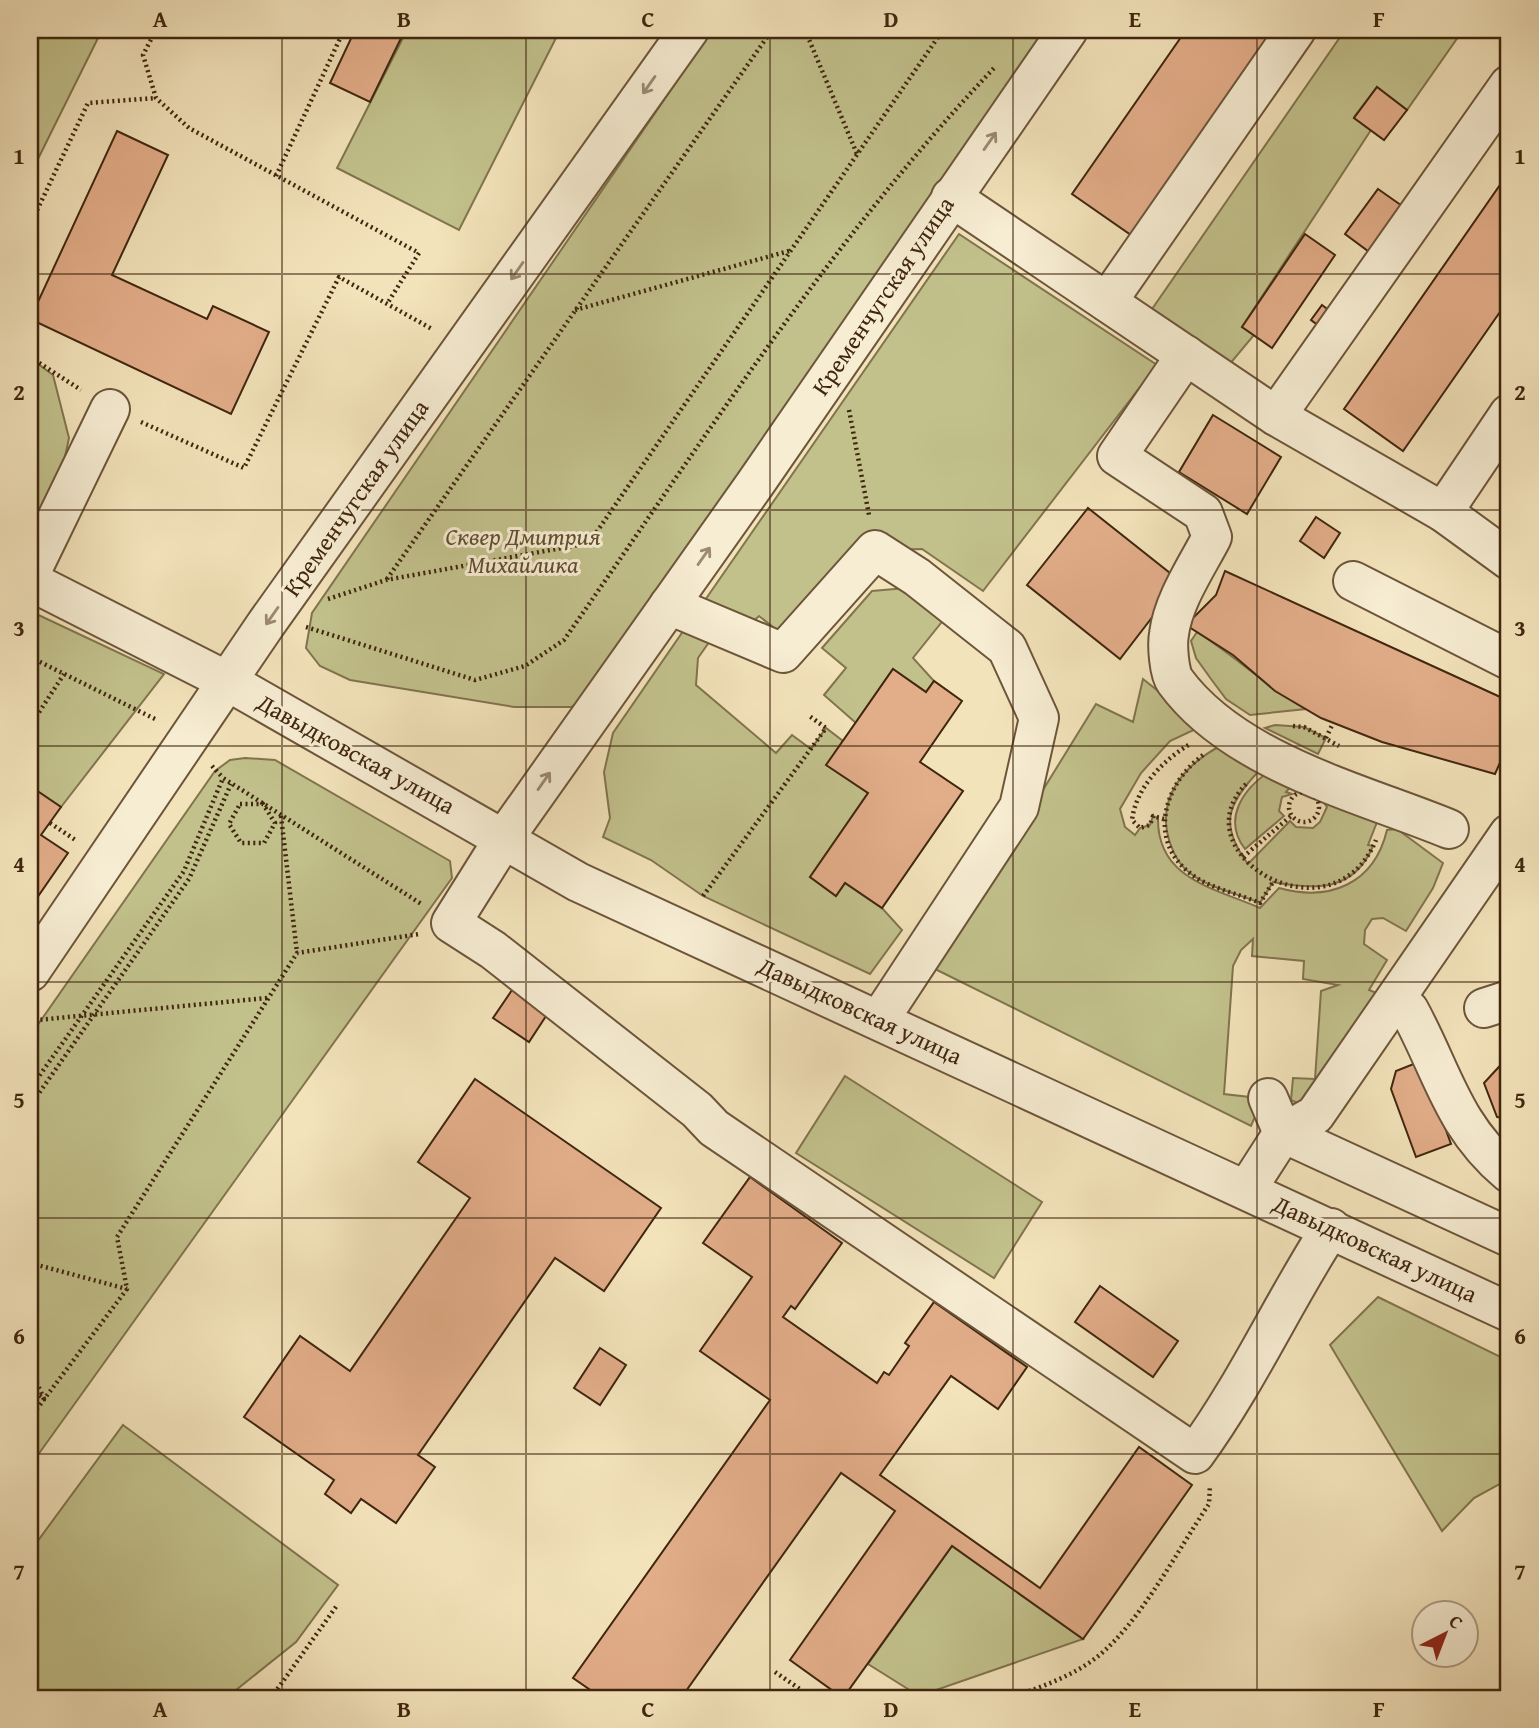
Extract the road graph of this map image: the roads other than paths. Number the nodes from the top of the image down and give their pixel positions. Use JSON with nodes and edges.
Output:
{"nodes":[{"id":1,"x":689,"y":30,"type":"edge"},
{"id":2,"x":1068,"y":30,"type":"edge"},
{"id":3,"x":1296,"y":30,"type":"edge"},
{"id":4,"x":1509,"y":85,"type":"edge"},
{"id":5,"x":951,"y":197,"type":"junction"},
{"id":6,"x":1107,"y":302,"type":"junction"},
{"id":7,"x":1186,"y":355,"type":"junction"},
{"id":8,"x":110,"y":409,"type":"road end"},
{"id":9,"x":1509,"y":414,"type":"edge"},
{"id":10,"x":1276,"y":416,"type":"junction"},
{"id":11,"x":1443,"y":512,"type":"junction"},
{"id":12,"x":1509,"y":560,"type":"edge"},
{"id":13,"x":30,"y":574,"type":"edge"},
{"id":14,"x":30,"y":581,"type":"edge"},
{"id":15,"x":1353,"y":581,"type":"dead end"},
{"id":16,"x":669,"y":605,"type":"junction"},
{"id":17,"x":1509,"y":660,"type":"edge"},
{"id":18,"x":227,"y":681,"type":"junction"},
{"id":19,"x":1449,"y":829,"type":"dead end"},
{"id":20,"x":1509,"y":834,"type":"edge"},
{"id":21,"x":505,"y":837,"type":"junction"},
{"id":22,"x":30,"y":972,"type":"edge"},
{"id":23,"x":1395,"y":1003,"type":"junction"},
{"id":24,"x":879,"y":1020,"type":"junction"},
{"id":25,"x":1268,"y":1098,"type":"dead end"},
{"id":26,"x":1283,"y":1133,"type":"junction"},
{"id":27,"x":1509,"y":1173,"type":"edge"},
{"id":28,"x":1247,"y":1189,"type":"junction"},
{"id":29,"x":1331,"y":1228,"type":"junction"},
{"id":30,"x":1509,"y":1237,"type":"edge"},
{"id":31,"x":1509,"y":1312,"type":"edge"}],
"edges":[{"from":1,"to":18,"type":"street","name":"Кременчугская улица","one_way":true},
{"from":5,"to":2,"type":"street","name":"Кременчугская улица","one_way":true},
{"from":3,"to":6,"type":"street"},
{"from":4,"to":10,"type":"street"},
{"from":5,"to":6,"type":"street"},
{"from":16,"to":5,"type":"street","name":"Кременчугская улица","one_way":true},
{"from":6,"to":7,"type":"street"},
{"from":7,"to":10,"type":"street"},
{"from":7,"to":19,"type":"street"},
{"from":8,"to":13,"type":"street"},
{"from":9,"to":11,"type":"street"},
{"from":10,"to":11,"type":"street"},
{"from":11,"to":12,"type":"street"},
{"from":14,"to":18,"type":"street","name":"Давыдковская улица"},
{"from":15,"to":17,"type":"street"},
{"from":21,"to":16,"type":"street","name":"Кременчугская улица","one_way":true},
{"from":16,"to":24,"type":"street"},
{"from":18,"to":21,"type":"street","name":"Давыдковская улица"},
{"from":18,"to":22,"type":"street","name":"Кременчугская улица"},
{"from":20,"to":23,"type":"street"},
{"from":21,"to":24,"type":"street","name":"Давыдковская улица"},
{"from":21,"to":29,"type":"street","name":"Кременчугская улица"},
{"from":23,"to":26,"type":"street"},
{"from":23,"to":27,"type":"street"},
{"from":24,"to":28,"type":"street","name":"Давыдковская улица"},
{"from":25,"to":26,"type":"street"},
{"from":26,"to":28,"type":"street"},
{"from":26,"to":30,"type":"street"},
{"from":28,"to":29,"type":"street","name":"Давыдковская улица"},
{"from":29,"to":31,"type":"street","name":"Давыдковская улица"}]}
